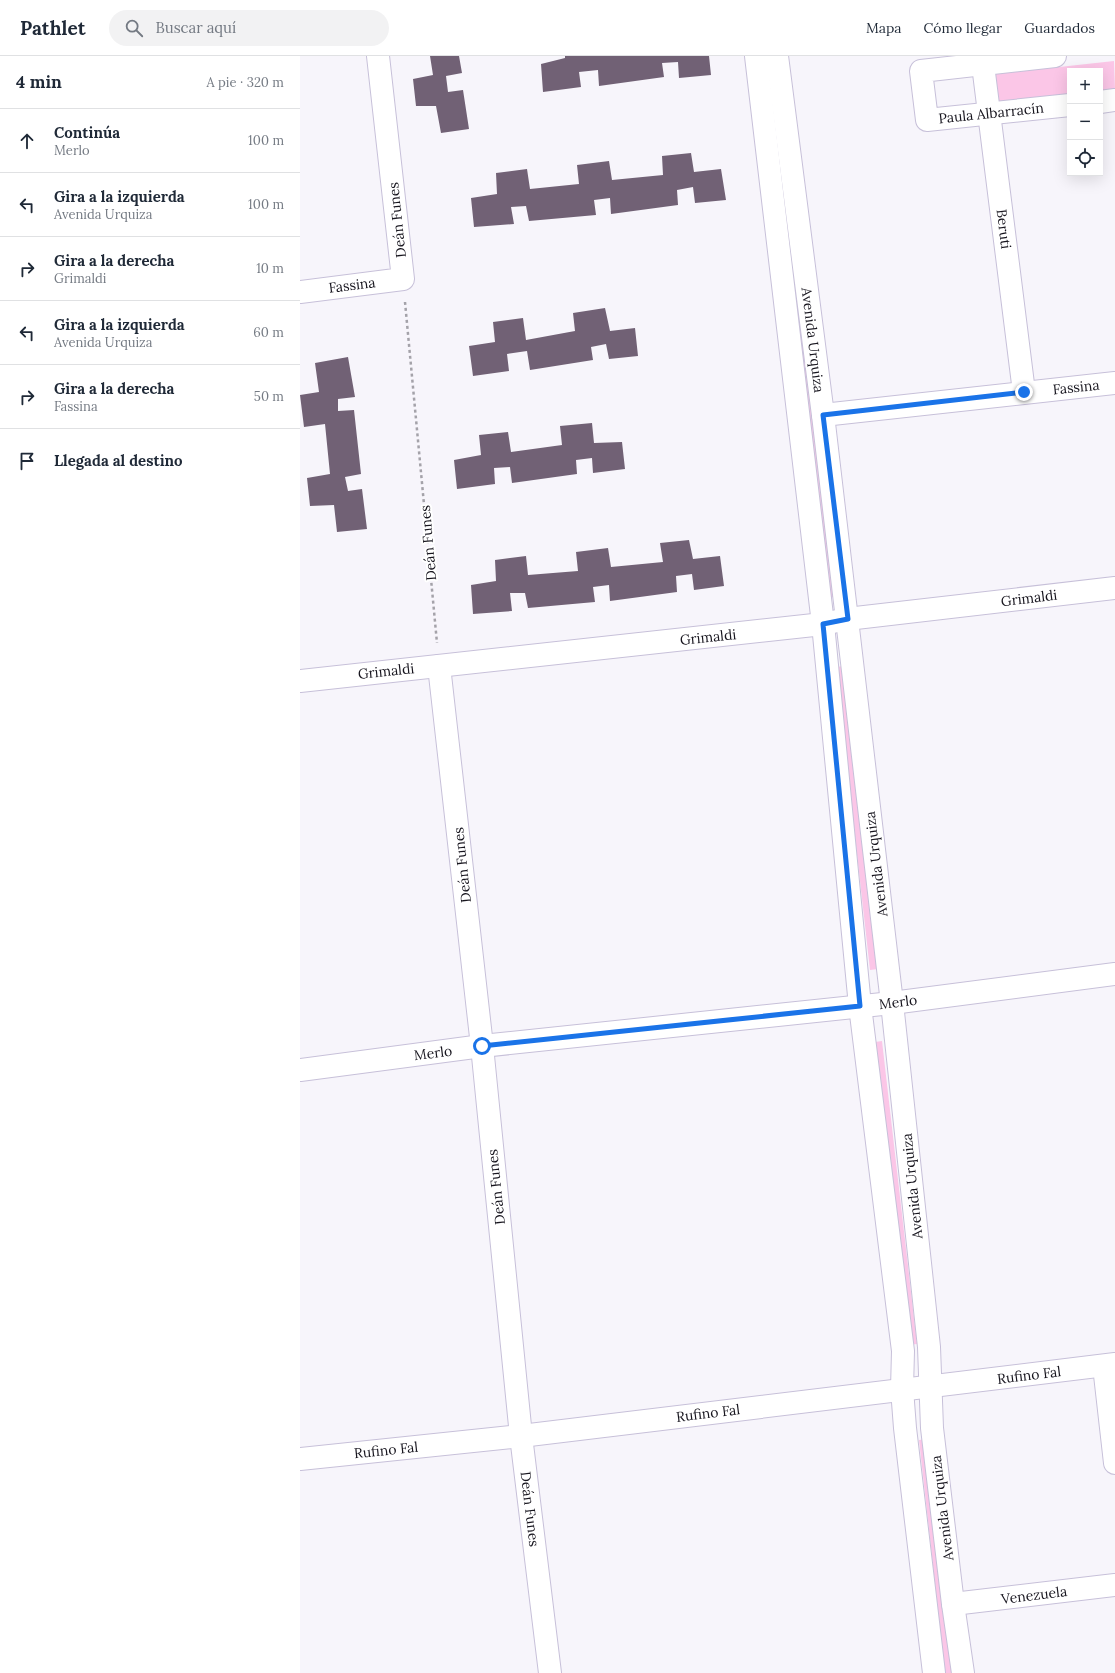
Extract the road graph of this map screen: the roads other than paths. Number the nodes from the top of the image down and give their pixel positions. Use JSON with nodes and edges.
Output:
{"nodes":[{"id":1,"x":378,"y":56,"type":"edge"},
{"id":2,"x":756,"y":56,"type":"edge"},
{"id":3,"x":777,"y":56,"type":"edge"},
{"id":4,"x":1055,"y":56,"type":"edge"},
{"id":5,"x":982,"y":65,"type":"junction"},
{"id":6,"x":1115,"y":100,"type":"edge"},
{"id":7,"x":1103,"y":102,"type":"edge"},
{"id":8,"x":1067,"y":105,"type":"edge"},
{"id":9,"x":989,"y":113,"type":"junction"},
{"id":10,"x":403,"y":279,"type":"joint"},
{"id":11,"x":300,"y":292,"type":"edge"},
{"id":12,"x":1115,"y":384,"type":"edge"},
{"id":13,"x":1024,"y":392,"type":"junction"},
{"id":14,"x":823,"y":415,"type":"junction"},
{"id":15,"x":1115,"y":588,"type":"edge"},
{"id":16,"x":848,"y":619,"type":"junction"},
{"id":17,"x":823,"y":624,"type":"junction"},
{"id":18,"x":439,"y":666,"type":"junction"},
{"id":19,"x":300,"y":681,"type":"edge"},
{"id":20,"x":1115,"y":974,"type":"edge"},
{"id":21,"x":892,"y":1003,"type":"junction"},
{"id":22,"x":860,"y":1006,"type":"junction"},
{"id":23,"x":482,"y":1046,"type":"junction"},
{"id":24,"x":300,"y":1070,"type":"edge"},
{"id":25,"x":1109,"y":1365,"type":"edge"},
{"id":26,"x":931,"y":1386,"type":"junction"},
{"id":27,"x":902,"y":1389,"type":"junction"},
{"id":28,"x":521,"y":1436,"type":"junction"},
{"id":29,"x":300,"y":1459,"type":"edge"},
{"id":30,"x":1115,"y":1463,"type":"edge"},
{"id":31,"x":1115,"y":1585,"type":"edge"},
{"id":32,"x":953,"y":1604,"type":"junction"},
{"id":33,"x":550,"y":1673,"type":"edge"},
{"id":34,"x":934,"y":1673,"type":"edge"},
{"id":35,"x":963,"y":1673,"type":"edge"}],
"edges":[{"from":1,"to":10,"type":"street","name":"Deán Funes"},
{"from":2,"to":17,"type":"street","name":"Avenida Urquiza"},
{"from":3,"to":14,"type":"street","name":"Avenida Urquiza"},
{"from":4,"to":5,"type":"street","name":"Paula Albarracín"},
{"from":5,"to":9,"type":"street","name":"Beruti"},
{"from":5,"to":9,"type":"street","name":"Paula Albarracín"},
{"from":6,"to":7,"type":"street"},
{"from":8,"to":9,"type":"street","name":"Paula Albarracín"},
{"from":9,"to":13,"type":"street","name":"Beruti"},
{"from":10,"to":11,"type":"street","name":"Fassina"},
{"from":12,"to":13,"type":"street","name":"Fassina"},
{"from":13,"to":14,"type":"street","name":"Fassina"},
{"from":14,"to":16,"type":"street","name":"Avenida Urquiza"},
{"from":15,"to":16,"type":"street","name":"Grimaldi"},
{"from":16,"to":17,"type":"street","name":"Grimaldi"},
{"from":16,"to":21,"type":"street","name":"Avenida Urquiza"},
{"from":17,"to":18,"type":"street","name":"Grimaldi"},
{"from":17,"to":22,"type":"street","name":"Avenida Urquiza"},
{"from":18,"to":19,"type":"street","name":"Grimaldi"},
{"from":18,"to":23,"type":"street","name":"Deán Funes"},
{"from":20,"to":21,"type":"street","name":"Merlo"},
{"from":21,"to":22,"type":"street","name":"Merlo"},
{"from":21,"to":26,"type":"street","name":"Avenida Urquiza"},
{"from":22,"to":23,"type":"street","name":"Merlo"},
{"from":22,"to":27,"type":"street","name":"Avenida Urquiza"},
{"from":23,"to":24,"type":"street","name":"Merlo"},
{"from":23,"to":28,"type":"street","name":"Deán Funes"},
{"from":25,"to":26,"type":"street","name":"Rufino Fal"},
{"from":25,"to":30,"type":"street"},
{"from":26,"to":27,"type":"street","name":"Rufino Fal"},
{"from":26,"to":32,"type":"street","name":"Avenida Urquiza"},
{"from":27,"to":28,"type":"street","name":"Rufino Fal"},
{"from":27,"to":34,"type":"street","name":"Avenida Urquiza"},
{"from":28,"to":29,"type":"street","name":"Rufino Fal"},
{"from":28,"to":33,"type":"street","name":"Deán Funes"},
{"from":31,"to":32,"type":"street","name":"Venezuela"},
{"from":32,"to":35,"type":"street","name":"Avenida Urquiza"}]}
